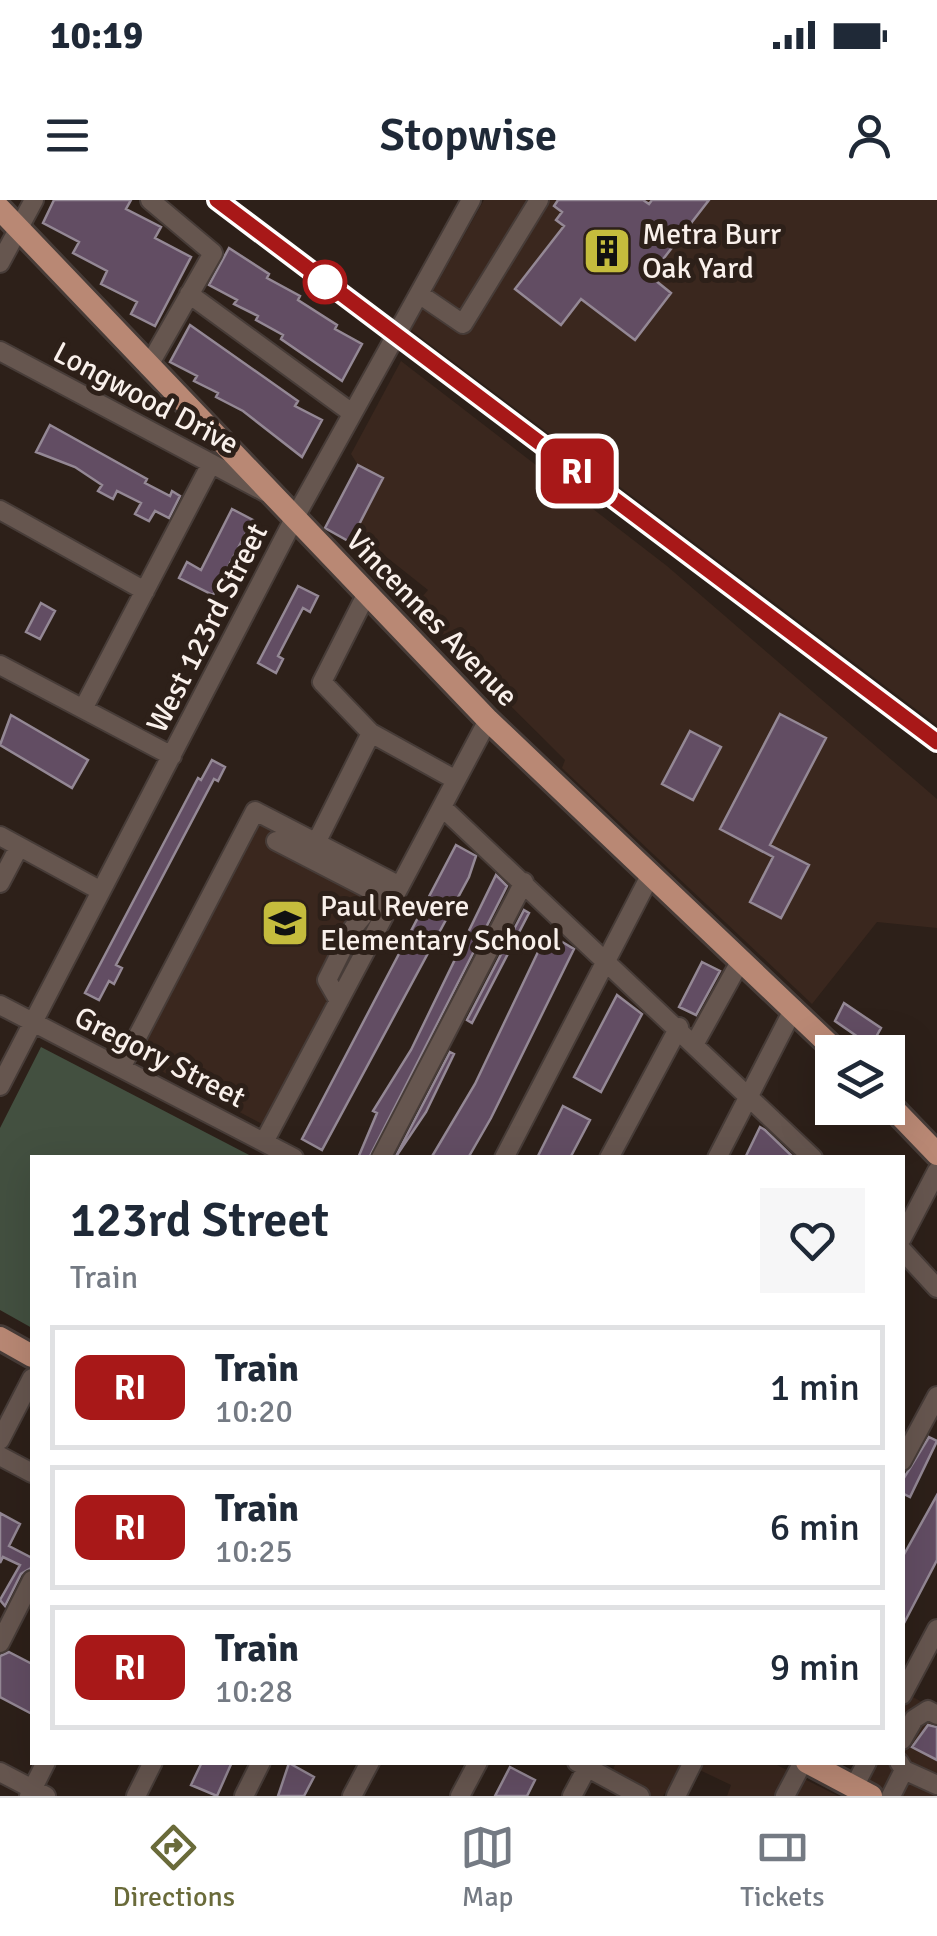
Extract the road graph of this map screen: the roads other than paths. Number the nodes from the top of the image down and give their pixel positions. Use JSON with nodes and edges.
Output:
{"nodes":[{"id":1,"x":34,"y":200,"type":"edge"},
{"id":2,"x":150,"y":200,"type":"edge"},
{"id":3,"x":472,"y":200,"type":"edge"},
{"id":4,"x":539,"y":200,"type":"edge"},
{"id":5,"x":0,"y":209,"type":"edge"},
{"id":6,"x":18,"y":228,"type":"junction"},
{"id":7,"x":0,"y":263,"type":"edge"},
{"id":8,"x":189,"y":294,"type":"junction"},
{"id":9,"x":419,"y":294,"type":"junction"},
{"id":10,"x":0,"y":351,"type":"edge"},
{"id":11,"x":148,"y":367,"type":"junction"},
{"id":12,"x":352,"y":412,"type":"junction"},
{"id":13,"x":211,"y":464,"type":"junction"},
{"id":14,"x":266,"y":493,"type":"junction"},
{"id":15,"x":0,"y":510,"type":"edge"},
{"id":16,"x":294,"y":520,"type":"junction"},
{"id":17,"x":145,"y":591,"type":"junction"},
{"id":18,"x":366,"y":595,"type":"junction"},
{"id":19,"x":0,"y":665,"type":"edge"},
{"id":20,"x":84,"y":709,"type":"junction"},
{"id":21,"x":488,"y":720,"type":"junction"},
{"id":22,"x":371,"y":733,"type":"junction"},
{"id":23,"x":172,"y":756,"type":"junction"},
{"id":24,"x":456,"y":780,"type":"junction"},
{"id":25,"x":442,"y":807,"type":"junction"},
{"id":26,"x":0,"y":836,"type":"edge"},
{"id":27,"x":276,"y":841,"type":"dead end"},
{"id":28,"x":316,"y":843,"type":"junction"},
{"id":29,"x":19,"y":846,"type":"junction"},
{"id":30,"x":650,"y":876,"type":"junction"},
{"id":31,"x":524,"y":882,"type":"junction"},
{"id":32,"x":0,"y":883,"type":"edge"},
{"id":33,"x":101,"y":891,"type":"junction"},
{"id":34,"x":391,"y":894,"type":"junction"},
{"id":35,"x":606,"y":960,"type":"junction"},
{"id":36,"x":742,"y":960,"type":"junction"},
{"id":37,"x":0,"y":1005,"type":"edge"},
{"id":38,"x":794,"y":1008,"type":"junction"},
{"id":39,"x":33,"y":1022,"type":"junction"},
{"id":40,"x":679,"y":1028,"type":"junction"},
{"id":41,"x":820,"y":1035,"type":"edge"},
{"id":42,"x":696,"y":1043,"type":"junction"},
{"id":43,"x":121,"y":1068,"type":"junction"},
{"id":44,"x":0,"y":1086,"type":"edge"},
{"id":45,"x":750,"y":1094,"type":"junction"},
{"id":46,"x":905,"y":1121,"type":"edge"},
{"id":47,"x":270,"y":1149,"type":"edge"},
{"id":48,"x":937,"y":1154,"type":"edge"},
{"id":49,"x":383,"y":1155,"type":"edge"},
{"id":50,"x":506,"y":1155,"type":"edge"},
{"id":51,"x":611,"y":1155,"type":"edge"},
{"id":52,"x":719,"y":1155,"type":"edge"},
{"id":53,"x":809,"y":1155,"type":"edge"},
{"id":54,"x":937,"y":1172,"type":"edge"},
{"id":55,"x":905,"y":1232,"type":"edge"},
{"id":56,"x":905,"y":1253,"type":"edge"},
{"id":57,"x":937,"y":1288,"type":"edge"},
{"id":58,"x":0,"y":1338,"type":"edge"},
{"id":59,"x":30,"y":1355,"type":"edge"},
{"id":60,"x":30,"y":1382,"type":"edge"},
{"id":61,"x":937,"y":1396,"type":"edge"},
{"id":62,"x":0,"y":1440,"type":"edge"},
{"id":63,"x":905,"y":1455,"type":"edge"},
{"id":64,"x":0,"y":1456,"type":"edge"},
{"id":65,"x":30,"y":1472,"type":"edge"},
{"id":66,"x":30,"y":1584,"type":"edge"},
{"id":67,"x":937,"y":1629,"type":"edge"},
{"id":68,"x":0,"y":1643,"type":"edge"},
{"id":69,"x":905,"y":1688,"type":"edge"},
{"id":70,"x":937,"y":1715,"type":"edge"},
{"id":71,"x":905,"y":1735,"type":"edge"},
{"id":72,"x":45,"y":1765,"type":"edge"},
{"id":73,"x":152,"y":1765,"type":"edge"},
{"id":74,"x":260,"y":1765,"type":"edge"},
{"id":75,"x":368,"y":1765,"type":"edge"},
{"id":76,"x":476,"y":1765,"type":"edge"},
{"id":77,"x":582,"y":1765,"type":"edge"},
{"id":78,"x":692,"y":1765,"type":"edge"},
{"id":79,"x":803,"y":1765,"type":"edge"},
{"id":80,"x":811,"y":1765,"type":"edge"},
{"id":81,"x":866,"y":1765,"type":"edge"},
{"id":82,"x":902,"y":1766,"type":"edge"},
{"id":83,"x":0,"y":1772,"type":"edge"},
{"id":84,"x":937,"y":1786,"type":"edge"},
{"id":85,"x":862,"y":1791,"type":"edge"},
{"id":86,"x":36,"y":1794,"type":"edge"},
{"id":87,"x":136,"y":1796,"type":"edge"},
{"id":88,"x":244,"y":1796,"type":"edge"},
{"id":89,"x":352,"y":1796,"type":"edge"},
{"id":90,"x":460,"y":1796,"type":"edge"},
{"id":91,"x":572,"y":1796,"type":"edge"},
{"id":92,"x":640,"y":1796,"type":"edge"},
{"id":93,"x":676,"y":1796,"type":"edge"},
{"id":94,"x":785,"y":1796,"type":"edge"},
{"id":95,"x":891,"y":1796,"type":"edge"}],
"edges":[{"from":1,"to":6,"type":"street"},
{"from":2,"to":8,"type":"street"},
{"from":3,"to":9,"type":"street","name":"West 123rd Street"},
{"from":4,"to":9,"type":"street"},
{"from":5,"to":6,"type":"main road","name":"Vincennes Avenue"},
{"from":6,"to":7,"type":"street"},
{"from":6,"to":11,"type":"main road","name":"Vincennes Avenue"},
{"from":8,"to":11,"type":"street"},
{"from":8,"to":12,"type":"street"},
{"from":9,"to":12,"type":"street","name":"West 123rd Street"},
{"from":10,"to":13,"type":"street","name":"Longwood Drive"},
{"from":11,"to":14,"type":"main road","name":"Vincennes Avenue"},
{"from":12,"to":16,"type":"street","name":"West 123rd Street"},
{"from":13,"to":14,"type":"street","name":"Longwood Drive"},
{"from":13,"to":17,"type":"street"},
{"from":14,"to":16,"type":"main road","name":"Vincennes Avenue"},
{"from":15,"to":17,"type":"street"},
{"from":16,"to":18,"type":"main road","name":"Vincennes Avenue"},
{"from":16,"to":23,"type":"street","name":"West 123rd Street"},
{"from":17,"to":20,"type":"street"},
{"from":18,"to":21,"type":"main road","name":"Vincennes Avenue"},
{"from":18,"to":22,"type":"street"},
{"from":19,"to":20,"type":"street"},
{"from":20,"to":23,"type":"street"},
{"from":21,"to":24,"type":"street"},
{"from":21,"to":30,"type":"main road","name":"Vincennes Avenue"},
{"from":22,"to":24,"type":"street"},
{"from":22,"to":28,"type":"street"},
{"from":23,"to":33,"type":"street","name":"West 123rd Street"},
{"from":24,"to":25,"type":"street"},
{"from":25,"to":31,"type":"street"},
{"from":25,"to":34,"type":"street"},
{"from":26,"to":29,"type":"street"},
{"from":27,"to":34,"type":"street"},
{"from":28,"to":34,"type":"street"},
{"from":28,"to":43,"type":"street"},
{"from":29,"to":32,"type":"street"},
{"from":29,"to":33,"type":"street"},
{"from":30,"to":35,"type":"street"},
{"from":30,"to":36,"type":"main road","name":"Vincennes Avenue"},
{"from":31,"to":35,"type":"street"},
{"from":31,"to":49,"type":"street"},
{"from":33,"to":39,"type":"street","name":"West 123rd Street"},
{"from":34,"to":47,"type":"street"},
{"from":35,"to":40,"type":"street"},
{"from":35,"to":50,"type":"street"},
{"from":36,"to":38,"type":"main road","name":"Vincennes Avenue"},
{"from":36,"to":42,"type":"street"},
{"from":37,"to":39,"type":"street","name":"Gregory Street"},
{"from":38,"to":41,"type":"main road","name":"Vincennes Avenue"},
{"from":38,"to":45,"type":"street"},
{"from":39,"to":43,"type":"street","name":"Gregory Street"},
{"from":39,"to":44,"type":"street","name":"West 123rd Street"},
{"from":40,"to":42,"type":"street"},
{"from":40,"to":51,"type":"street"},
{"from":42,"to":45,"type":"street"},
{"from":43,"to":47,"type":"street","name":"Gregory Street"},
{"from":45,"to":52,"type":"street"},
{"from":45,"to":53,"type":"street"},
{"from":46,"to":48,"type":"main road"},
{"from":54,"to":55,"type":"street"},
{"from":56,"to":57,"type":"street"},
{"from":58,"to":59,"type":"main road"},
{"from":60,"to":62,"type":"street"},
{"from":61,"to":63,"type":"street"},
{"from":64,"to":65,"type":"street"},
{"from":66,"to":68,"type":"street"},
{"from":67,"to":69,"type":"street"},
{"from":70,"to":71,"type":"street"},
{"from":72,"to":86,"type":"street"},
{"from":73,"to":87,"type":"street"},
{"from":74,"to":88,"type":"street"},
{"from":75,"to":89,"type":"street"},
{"from":76,"to":90,"type":"street"},
{"from":77,"to":91,"type":"street"},
{"from":77,"to":92,"type":"street"},
{"from":78,"to":93,"type":"street"},
{"from":79,"to":94,"type":"street"},
{"from":80,"to":85,"type":"main road"},
{"from":81,"to":85,"type":"street"},
{"from":82,"to":84,"type":"street"},
{"from":82,"to":95,"type":"street"},
{"from":83,"to":86,"type":"street"}]}
